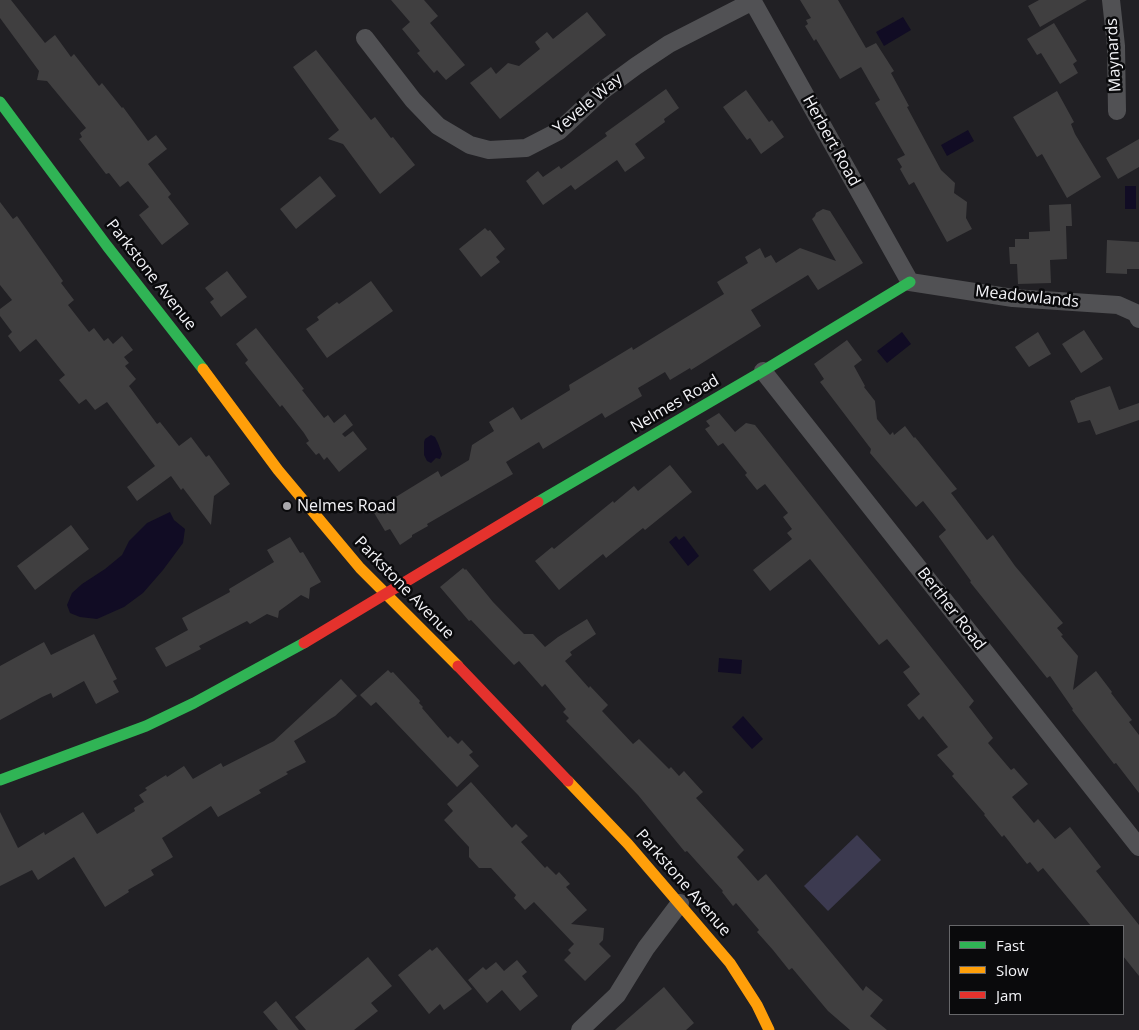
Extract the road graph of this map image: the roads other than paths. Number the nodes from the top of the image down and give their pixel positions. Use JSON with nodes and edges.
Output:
{"nodes":[{"id":1,"x":1110,"y":0,"type":"edge"},
{"id":2,"x":752,"y":1,"type":"edge"},
{"id":3,"x":365,"y":38,"type":"dead end"},
{"id":4,"x":0,"y":102,"type":"edge"},
{"id":5,"x":1117,"y":110,"type":"dead end"},
{"id":6,"x":910,"y":282,"type":"junction"},
{"id":7,"x":1139,"y":319,"type":"edge"},
{"id":8,"x":763,"y":371,"type":"junction"},
{"id":9,"x":383,"y":592,"type":"junction"},
{"id":10,"x":0,"y":780,"type":"edge"},
{"id":11,"x":1139,"y":847,"type":"edge"},
{"id":12,"x":680,"y":903,"type":"junction"},
{"id":13,"x":580,"y":1030,"type":"edge"},
{"id":14,"x":769,"y":1030,"type":"edge"}],
"edges":[{"from":1,"to":5,"type":"street","name":"Maynards"},
{"from":2,"to":3,"type":"street","name":"Yevele Way"},
{"from":2,"to":6,"type":"street","name":"Herbert Road"},
{"from":4,"to":9,"type":"street","name":"Parkstone Avenue"},
{"from":6,"to":7,"type":"street","name":"Meadowlands"},
{"from":6,"to":8,"type":"street","name":"Nelmes Road"},
{"from":8,"to":9,"type":"street","name":"Nelmes Road"},
{"from":8,"to":11,"type":"street","name":"Berther Road"},
{"from":9,"to":10,"type":"street","name":"Nelmes Road"},
{"from":9,"to":12,"type":"street","name":"Parkstone Avenue"},
{"from":12,"to":13,"type":"street"},
{"from":12,"to":14,"type":"street","name":"Parkstone Avenue"}]}
